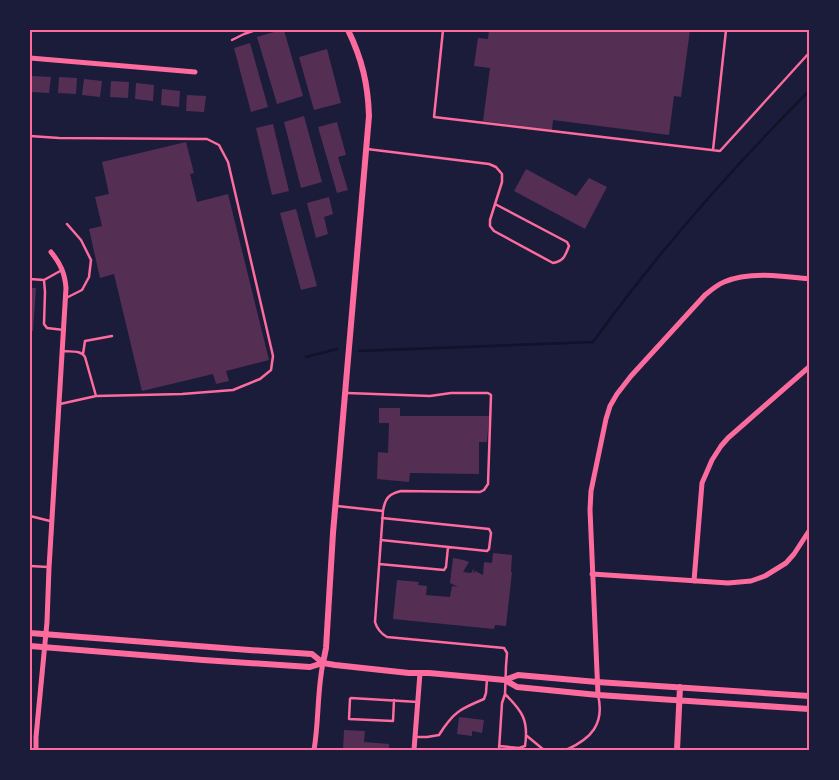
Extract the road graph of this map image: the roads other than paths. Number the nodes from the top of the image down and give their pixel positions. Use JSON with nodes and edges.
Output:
{"nodes":[{"id":1,"x":256,"y":30,"type":"edge"},
{"id":2,"x":348,"y":30,"type":"edge"},
{"id":3,"x":444,"y":30,"type":"edge"},
{"id":4,"x":726,"y":30,"type":"edge"},
{"id":5,"x":232,"y":40,"type":"dead end"},
{"id":6,"x":809,"y":53,"type":"edge"},
{"id":7,"x":30,"y":58,"type":"edge"},
{"id":8,"x":195,"y":72,"type":"dead end"},
{"id":9,"x":30,"y":136,"type":"edge"},
{"id":10,"x":366,"y":149,"type":"junction"},
{"id":11,"x":713,"y":150,"type":"junction"},
{"id":12,"x":495,"y":204,"type":"junction"},
{"id":13,"x":67,"y":224,"type":"dead end"},
{"id":14,"x":51,"y":252,"type":"dead end"},
{"id":15,"x":63,"y":270,"type":"junction"},
{"id":16,"x":30,"y":279,"type":"edge"},
{"id":17,"x":809,"y":279,"type":"edge"},
{"id":18,"x":44,"y":280,"type":"junction"},
{"id":19,"x":66,"y":298,"type":"junction"},
{"id":20,"x":65,"y":330,"type":"junction"},
{"id":21,"x":112,"y":336,"type":"dead end"},
{"id":22,"x":63,"y":351,"type":"junction"},
{"id":23,"x":83,"y":354,"type":"junction"},
{"id":24,"x":809,"y":367,"type":"edge"},
{"id":25,"x":345,"y":393,"type":"junction"},
{"id":26,"x":96,"y":396,"type":"junction"},
{"id":27,"x":60,"y":404,"type":"junction"},
{"id":28,"x":335,"y":506,"type":"junction"},
{"id":29,"x":382,"y":512,"type":"junction"},
{"id":30,"x":30,"y":516,"type":"edge"},
{"id":31,"x":382,"y":518,"type":"junction"},
{"id":32,"x":52,"y":521,"type":"junction"},
{"id":33,"x":809,"y":531,"type":"edge"},
{"id":34,"x":381,"y":540,"type":"junction"},
{"id":35,"x":448,"y":547,"type":"junction"},
{"id":36,"x":379,"y":564,"type":"junction"},
{"id":37,"x":30,"y":566,"type":"edge"},
{"id":38,"x":49,"y":568,"type":"junction"},
{"id":39,"x":592,"y":574,"type":"junction"},
{"id":40,"x":694,"y":581,"type":"junction"},
{"id":41,"x":30,"y":633,"type":"edge"},
{"id":42,"x":45,"y":634,"type":"junction"},
{"id":43,"x":30,"y":646,"type":"edge"},
{"id":44,"x":44,"y":647,"type":"junction"},
{"id":45,"x":323,"y":663,"type":"junction"},
{"id":46,"x":420,"y":673,"type":"junction"},
{"id":47,"x":487,"y":678,"type":"junction"},
{"id":48,"x":505,"y":680,"type":"junction"},
{"id":49,"x":597,"y":682,"type":"junction"},
{"id":50,"x":680,"y":687,"type":"junction"},
{"id":51,"x":504,"y":694,"type":"junction"},
{"id":52,"x":598,"y":694,"type":"junction"},
{"id":53,"x":809,"y":696,"type":"edge"},
{"id":54,"x":394,"y":700,"type":"junction"},
{"id":55,"x":680,"y":700,"type":"junction"},
{"id":56,"x":418,"y":702,"type":"junction"},
{"id":57,"x":809,"y":709,"type":"edge"},
{"id":58,"x":527,"y":736,"type":"junction"},
{"id":59,"x":415,"y":737,"type":"junction"},
{"id":60,"x":30,"y":746,"type":"edge"},
{"id":61,"x":36,"y":747,"type":"edge"},
{"id":62,"x":499,"y":748,"type":"edge"},
{"id":63,"x":314,"y":750,"type":"edge"},
{"id":64,"x":414,"y":750,"type":"edge"},
{"id":65,"x":544,"y":750,"type":"edge"},
{"id":66,"x":566,"y":750,"type":"edge"},
{"id":67,"x":677,"y":750,"type":"edge"}],
"edges":[{"from":1,"to":5,"type":"lane"},
{"from":2,"to":10,"type":"street"},
{"from":3,"to":11,"type":"lane"},
{"from":4,"to":11,"type":"lane"},
{"from":6,"to":11,"type":"lane"},
{"from":7,"to":8,"type":"street"},
{"from":9,"to":26,"type":"lane"},
{"from":10,"to":12,"type":"lane"},
{"from":10,"to":25,"type":"street"},
{"from":12,"to":12,"type":"lane"},
{"from":13,"to":19,"type":"lane"},
{"from":14,"to":15,"type":"street"},
{"from":15,"to":18,"type":"lane"},
{"from":15,"to":19,"type":"street"},
{"from":16,"to":18,"type":"lane"},
{"from":17,"to":39,"type":"street"},
{"from":18,"to":20,"type":"lane"},
{"from":19,"to":20,"type":"street"},
{"from":20,"to":22,"type":"street"},
{"from":21,"to":23,"type":"lane"},
{"from":22,"to":23,"type":"lane"},
{"from":22,"to":27,"type":"street"},
{"from":23,"to":26,"type":"lane"},
{"from":24,"to":40,"type":"street"},
{"from":25,"to":28,"type":"street"},
{"from":25,"to":29,"type":"lane"},
{"from":26,"to":27,"type":"lane"},
{"from":27,"to":32,"type":"street"},
{"from":28,"to":29,"type":"lane"},
{"from":28,"to":45,"type":"street"},
{"from":29,"to":31,"type":"lane"},
{"from":30,"to":32,"type":"lane"},
{"from":31,"to":34,"type":"lane"},
{"from":31,"to":35,"type":"lane"},
{"from":32,"to":38,"type":"street"},
{"from":33,"to":40,"type":"street"},
{"from":34,"to":35,"type":"lane"},
{"from":34,"to":36,"type":"lane"},
{"from":35,"to":36,"type":"lane"},
{"from":36,"to":48,"type":"lane"},
{"from":37,"to":38,"type":"lane"},
{"from":38,"to":42,"type":"street"},
{"from":39,"to":40,"type":"street"},
{"from":39,"to":49,"type":"street"},
{"from":41,"to":42,"type":"street"},
{"from":42,"to":44,"type":"street"},
{"from":42,"to":45,"type":"street"},
{"from":43,"to":44,"type":"street"},
{"from":44,"to":45,"type":"street"},
{"from":44,"to":61,"type":"street"},
{"from":45,"to":46,"type":"street"},
{"from":45,"to":63,"type":"street"},
{"from":46,"to":47,"type":"street"},
{"from":46,"to":56,"type":"street"},
{"from":47,"to":48,"type":"street"},
{"from":47,"to":59,"type":"lane"},
{"from":48,"to":49,"type":"street"},
{"from":48,"to":51,"type":"lane"},
{"from":48,"to":52,"type":"street"},
{"from":49,"to":50,"type":"street"},
{"from":49,"to":52,"type":"street"},
{"from":50,"to":53,"type":"street"},
{"from":50,"to":55,"type":"street"},
{"from":51,"to":58,"type":"lane"},
{"from":51,"to":62,"type":"lane"},
{"from":52,"to":55,"type":"street"},
{"from":52,"to":66,"type":"lane"},
{"from":54,"to":54,"type":"lane"},
{"from":54,"to":56,"type":"lane"},
{"from":55,"to":57,"type":"street"},
{"from":55,"to":67,"type":"street"},
{"from":56,"to":59,"type":"street"},
{"from":58,"to":62,"type":"lane"},
{"from":58,"to":65,"type":"lane"},
{"from":59,"to":64,"type":"street"},
{"from":60,"to":61,"type":"lane"}]}
